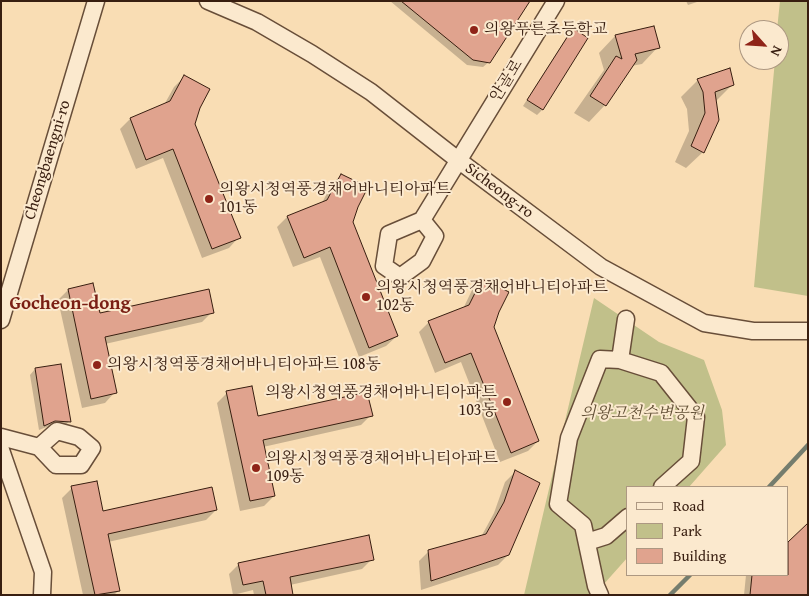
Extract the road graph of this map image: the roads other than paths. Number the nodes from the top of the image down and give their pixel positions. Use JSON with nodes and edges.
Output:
{"nodes":[{"id":1,"x":96,"y":1,"type":"edge"},
{"id":2,"x":208,"y":1,"type":"edge"},
{"id":3,"x":556,"y":1,"type":"edge"},
{"id":4,"x":458,"y":160,"type":"junction"},
{"id":5,"x":422,"y":220,"type":"dead end"},
{"id":6,"x":8,"y":265,"type":"edge"},
{"id":7,"x":626,"y":319,"type":"dead end"},
{"id":8,"x":1,"y":320,"type":"edge"},
{"id":9,"x":808,"y":331,"type":"edge"},
{"id":10,"x":620,"y":360,"type":"junction"},
{"id":11,"x":1,"y":437,"type":"edge"},
{"id":12,"x":39,"y":447,"type":"dead end"},
{"id":13,"x":1,"y":450,"type":"edge"},
{"id":14,"x":663,"y":486,"type":"edge"},
{"id":15,"x":626,"y":519,"type":"edge"},
{"id":16,"x":587,"y":542,"type":"junction"},
{"id":17,"x":598,"y":590,"type":"edge"},
{"id":18,"x":42,"y":595,"type":"edge"}],
"edges":[{"from":1,"to":6,"type":"street","name":"Cheongbaengni-ro"},
{"from":2,"to":4,"type":"street","name":"Sicheong-ro"},
{"from":3,"to":4,"type":"street","name":"안골로"},
{"from":4,"to":5,"type":"street","name":"안골로"},
{"from":4,"to":9,"type":"street","name":"Sicheong-ro"},
{"from":6,"to":8,"type":"street","name":"Cheongbaengni-ro"},
{"from":7,"to":10,"type":"street"},
{"from":10,"to":14,"type":"street"},
{"from":10,"to":16,"type":"street"},
{"from":11,"to":12,"type":"street"},
{"from":13,"to":18,"type":"street"},
{"from":15,"to":16,"type":"street"},
{"from":16,"to":17,"type":"street"}]}
